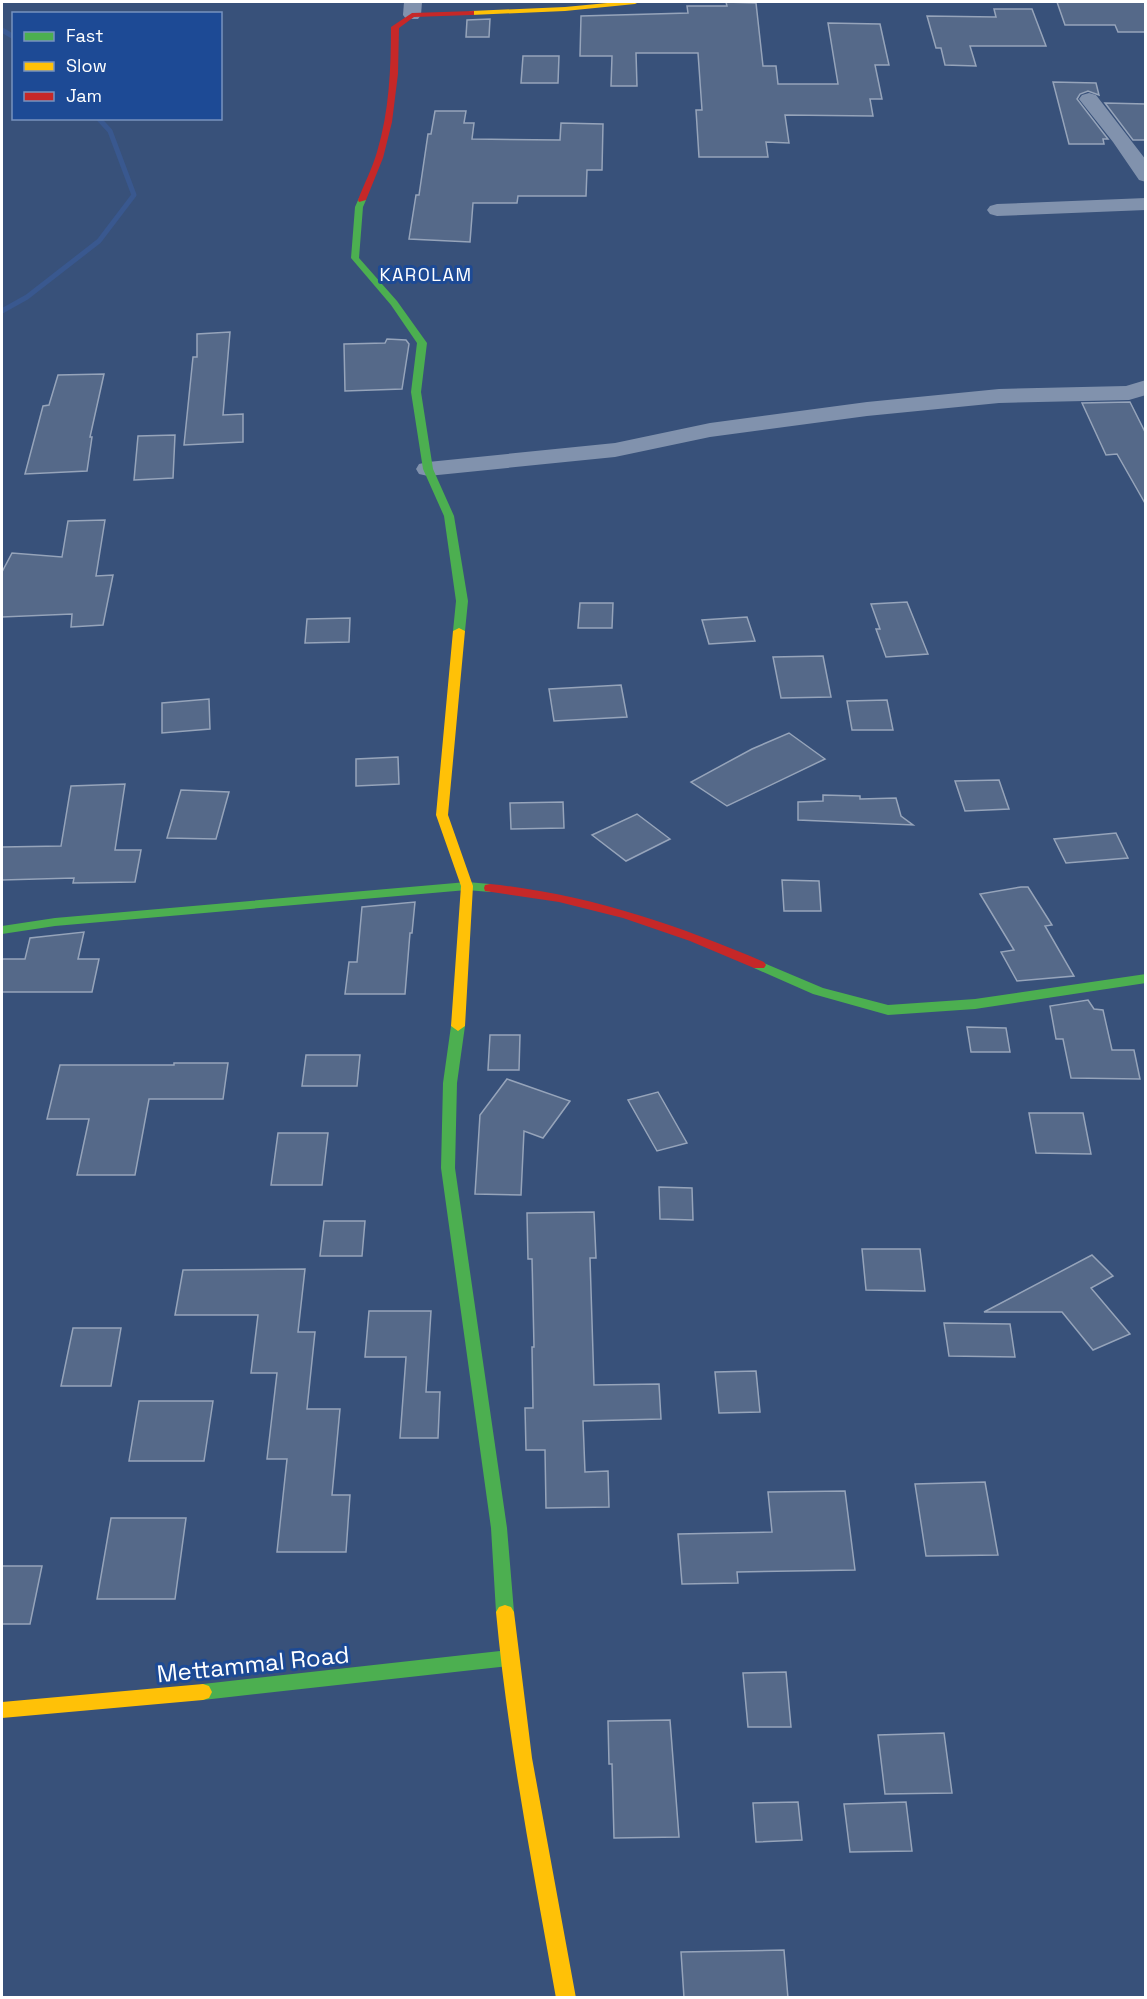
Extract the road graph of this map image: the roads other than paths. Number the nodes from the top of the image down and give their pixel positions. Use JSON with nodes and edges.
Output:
{"nodes":[{"id":1,"x":635,"y":2,"type":"edge"},
{"id":2,"x":412,"y":8,"type":"edge"},
{"id":3,"x":1089,"y":99,"type":"dead end"},
{"id":4,"x":1146,"y":177,"type":"edge"},
{"id":5,"x":1146,"y":204,"type":"edge"},
{"id":6,"x":997,"y":210,"type":"dead end"},
{"id":7,"x":1146,"y":387,"type":"edge"},
{"id":8,"x":428,"y":469,"type":"junction"},
{"id":9,"x":467,"y":886,"type":"junction"},
{"id":10,"x":2,"y":930,"type":"edge"},
{"id":11,"x":1146,"y":978,"type":"edge"},
{"id":12,"x":509,"y":1658,"type":"junction"},
{"id":13,"x":2,"y":1710,"type":"edge"},
{"id":14,"x":566,"y":1998,"type":"edge"}],
"edges":[{"from":1,"to":2,"type":"main road"},
{"from":2,"to":8,"type":"main road"},
{"from":3,"to":4,"type":"street"},
{"from":5,"to":6,"type":"street"},
{"from":7,"to":8,"type":"street"},
{"from":8,"to":9,"type":"main road"},
{"from":9,"to":10,"type":"main road"},
{"from":9,"to":11,"type":"main road"},
{"from":9,"to":12,"type":"main road"},
{"from":12,"to":13,"type":"main road","name":"Mettammal Road"},
{"from":12,"to":14,"type":"main road"}]}
